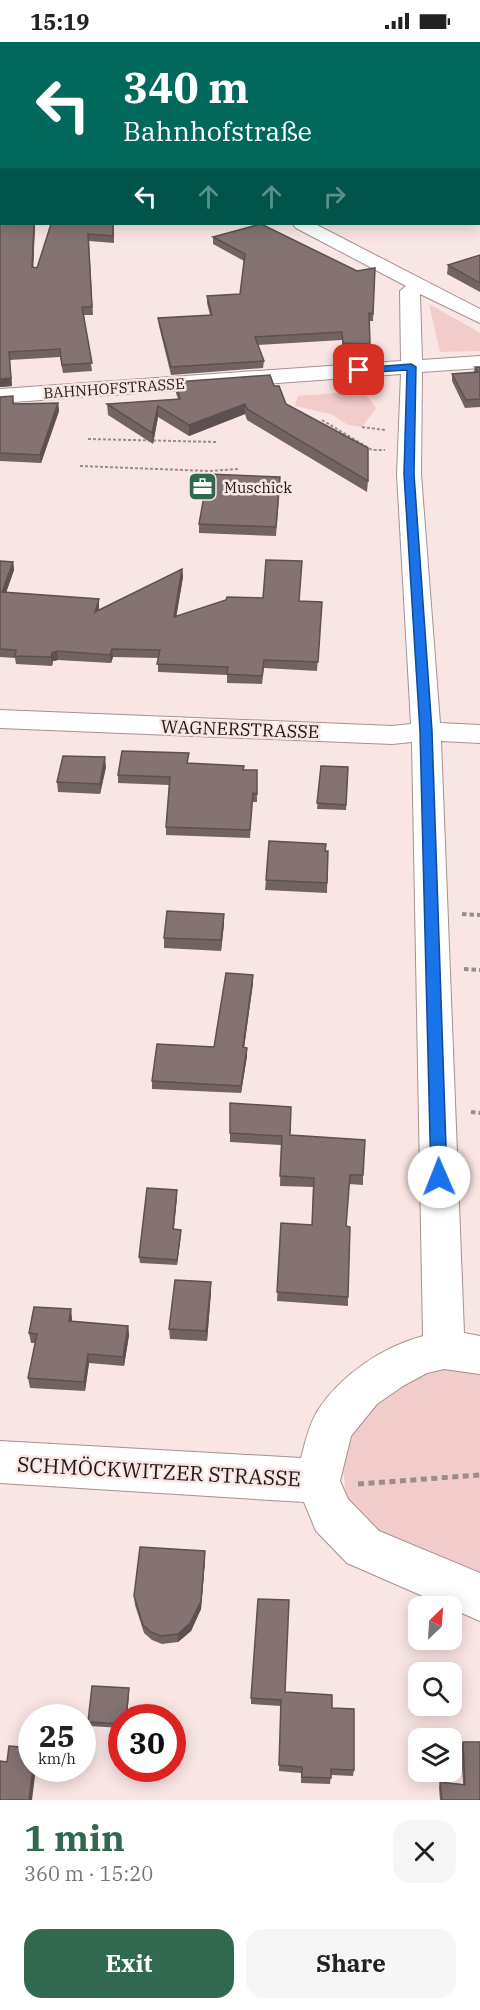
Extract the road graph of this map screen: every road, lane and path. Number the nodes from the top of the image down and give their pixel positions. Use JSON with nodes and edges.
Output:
{"nodes":[{"id":1,"x":304,"y":225,"type":"edge"},
{"id":2,"x":421,"y":287,"type":"junction"},
{"id":3,"x":480,"y":317,"type":"edge"},
{"id":4,"x":480,"y":362,"type":"edge"},
{"id":5,"x":411,"y":367,"type":"junction"},
{"id":6,"x":0,"y":396,"type":"edge"},
{"id":7,"x":322,"y":420,"type":"edge"},
{"id":8,"x":88,"y":439,"type":"dead end"},
{"id":9,"x":218,"y":442,"type":"dead end"},
{"id":10,"x":409,"y":452,"type":"junction"},
{"id":11,"x":80,"y":466,"type":"dead end"},
{"id":12,"x":238,"y":469,"type":"dead end"},
{"id":13,"x":0,"y":719,"type":"edge"},
{"id":14,"x":426,"y":731,"type":"junction"},
{"id":15,"x":480,"y":734,"type":"edge"},
{"id":16,"x":462,"y":1353,"type":"edge"},
{"id":17,"x":0,"y":1462,"type":"edge"},
{"id":18,"x":480,"y":1475,"type":"edge"},
{"id":19,"x":318,"y":1481,"type":"junction"},
{"id":20,"x":480,"y":1597,"type":"edge"}],
"edges":[{"from":1,"to":2,"type":"street"},
{"from":2,"to":3,"type":"street"},
{"from":2,"to":5,"type":"street"},
{"from":4,"to":5,"type":"street","name":"BAHNHOFSTRASSE"},
{"from":5,"to":6,"type":"street","name":"BAHNHOFSTRASSE"},
{"from":5,"to":10,"type":"street"},
{"from":7,"to":10,"type":"path"},
{"from":8,"to":9,"type":"path"},
{"from":10,"to":14,"type":"street"},
{"from":11,"to":12,"type":"path"},
{"from":13,"to":14,"type":"street","name":"WAGNERSTRASSE"},
{"from":14,"to":15,"type":"street","name":"WAGNERSTRASSE"},
{"from":14,"to":16,"type":"street"},
{"from":16,"to":19,"type":"street"},
{"from":17,"to":19,"type":"street","name":"SCHMÖCKWITZER STRASSE"},
{"from":18,"to":19,"type":"path"},
{"from":19,"to":20,"type":"street"}]}
